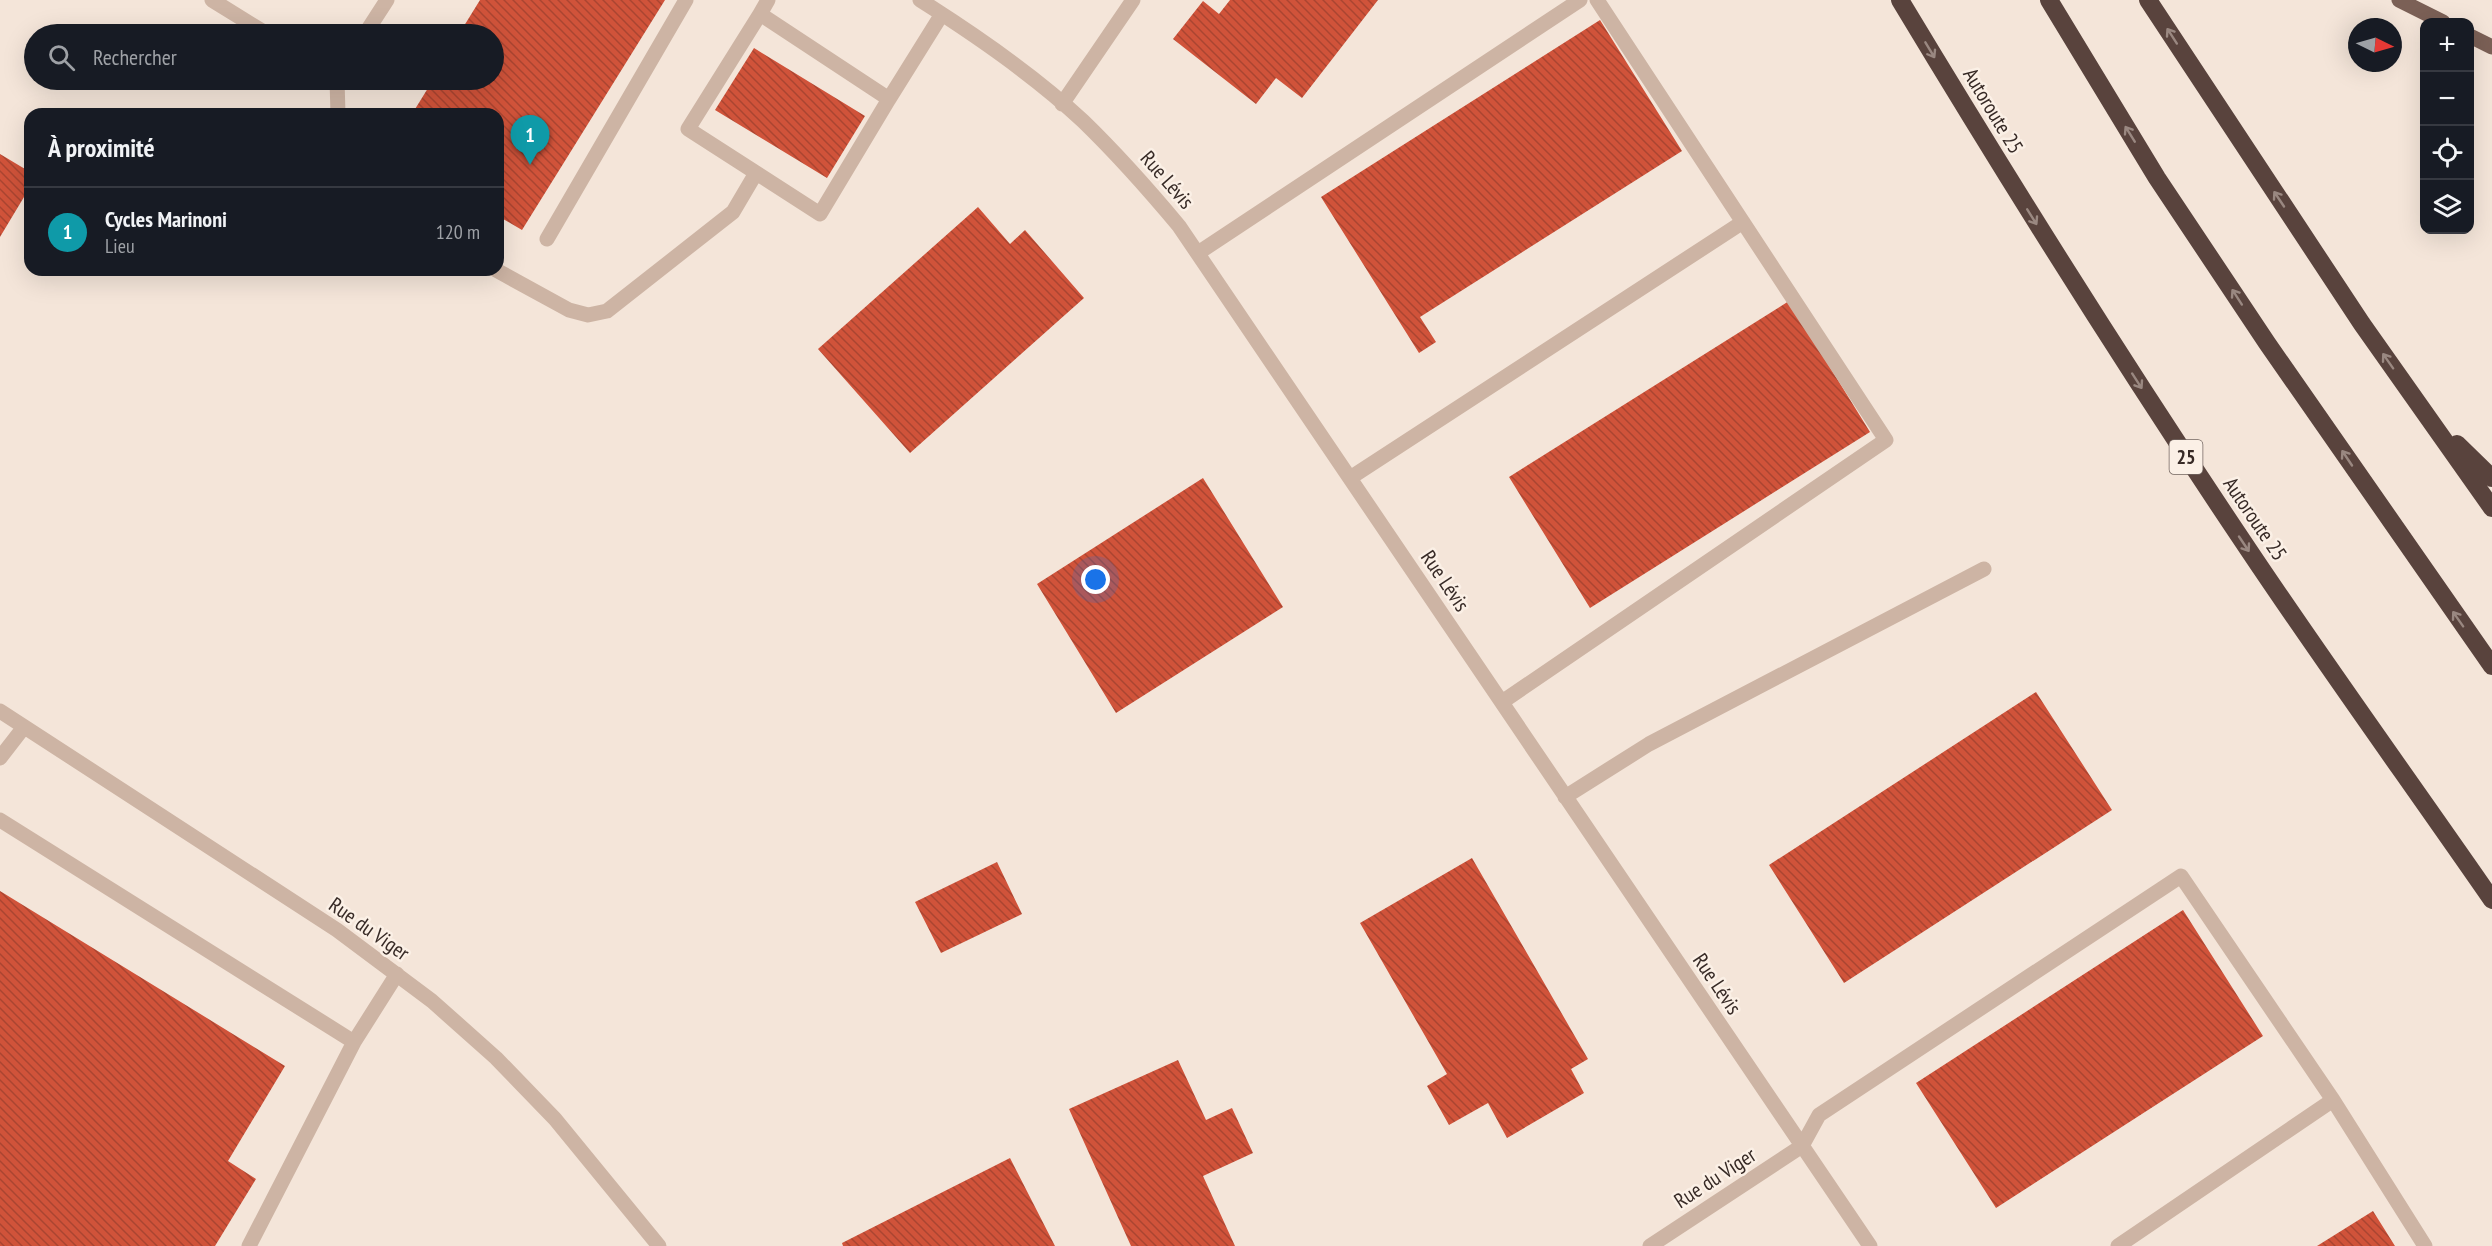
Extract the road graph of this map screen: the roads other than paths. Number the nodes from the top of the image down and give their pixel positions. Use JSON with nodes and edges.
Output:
{"nodes":[{"id":1,"x":212,"y":0,"type":"edge"},
{"id":2,"x":387,"y":0,"type":"edge"},
{"id":3,"x":686,"y":0,"type":"edge"},
{"id":4,"x":768,"y":0,"type":"edge"},
{"id":5,"x":921,"y":0,"type":"edge"},
{"id":6,"x":1133,"y":0,"type":"edge"},
{"id":7,"x":1580,"y":0,"type":"edge"},
{"id":8,"x":1597,"y":0,"type":"edge"},
{"id":9,"x":1900,"y":0,"type":"edge"},
{"id":10,"x":2049,"y":0,"type":"edge"},
{"id":11,"x":2148,"y":0,"type":"edge"},
{"id":12,"x":2399,"y":0,"type":"edge"},
{"id":13,"x":760,"y":14,"type":"junction"},
{"id":14,"x":942,"y":14,"type":"junction"},
{"id":15,"x":2435,"y":18,"type":"edge"},
{"id":16,"x":251,"y":24,"type":"edge"},
{"id":17,"x":371,"y":24,"type":"edge"},
{"id":18,"x":2474,"y":38,"type":"edge"},
{"id":19,"x":2492,"y":47,"type":"edge"},
{"id":20,"x":337,"y":90,"type":"edge"},
{"id":21,"x":889,"y":99,"type":"junction"},
{"id":22,"x":1062,"y":104,"type":"junction"},
{"id":23,"x":338,"y":108,"type":"edge"},
{"id":24,"x":756,"y":173,"type":"junction"},
{"id":25,"x":1743,"y":222,"type":"junction"},
{"id":26,"x":547,"y":239,"type":"dead end"},
{"id":27,"x":1198,"y":253,"type":"junction"},
{"id":28,"x":504,"y":274,"type":"edge"},
{"id":29,"x":2422,"y":408,"type":"junction"},
{"id":30,"x":1350,"y":478,"type":"junction"},
{"id":31,"x":2492,"y":478,"type":"edge"},
{"id":32,"x":2492,"y":508,"type":"edge"},
{"id":33,"x":1984,"y":569,"type":"dead end"},
{"id":34,"x":2492,"y":666,"type":"edge"},
{"id":35,"x":1502,"y":702,"type":"junction"},
{"id":36,"x":0,"y":711,"type":"edge"},
{"id":37,"x":24,"y":727,"type":"junction"},
{"id":38,"x":0,"y":758,"type":"edge"},
{"id":39,"x":1565,"y":797,"type":"junction"},
{"id":40,"x":0,"y":820,"type":"edge"},
{"id":41,"x":2492,"y":900,"type":"edge"},
{"id":42,"x":397,"y":974,"type":"junction"},
{"id":43,"x":354,"y":1042,"type":"junction"},
{"id":44,"x":2333,"y":1100,"type":"junction"},
{"id":45,"x":1803,"y":1146,"type":"junction"},
{"id":46,"x":249,"y":1246,"type":"edge"},
{"id":47,"x":659,"y":1246,"type":"edge"},
{"id":48,"x":1650,"y":1246,"type":"edge"},
{"id":49,"x":1870,"y":1246,"type":"edge"},
{"id":50,"x":2118,"y":1246,"type":"edge"},
{"id":51,"x":2426,"y":1246,"type":"edge"}],
"edges":[{"from":1,"to":16,"type":"street"},
{"from":2,"to":17,"type":"street"},
{"from":3,"to":26,"type":"street"},
{"from":4,"to":13,"type":"street"},
{"from":5,"to":14,"type":"street","name":"Rue Lévis"},
{"from":6,"to":22,"type":"street"},
{"from":7,"to":27,"type":"street"},
{"from":8,"to":25,"type":"street"},
{"from":9,"to":41,"type":"highway","name":"Autoroute 25","number":"25","one_way":true},
{"from":34,"to":10,"type":"highway","one_way":true},
{"from":29,"to":11,"type":"highway","one_way":true},
{"from":12,"to":15,"type":"main road"},
{"from":13,"to":21,"type":"street"},
{"from":13,"to":24,"type":"street"},
{"from":14,"to":21,"type":"street"},
{"from":14,"to":22,"type":"street","name":"Rue Lévis"},
{"from":18,"to":19,"type":"main road"},
{"from":20,"to":23,"type":"street"},
{"from":21,"to":24,"type":"street"},
{"from":22,"to":27,"type":"street","name":"Rue Lévis"},
{"from":24,"to":28,"type":"street"},
{"from":25,"to":30,"type":"street"},
{"from":25,"to":35,"type":"street"},
{"from":27,"to":30,"type":"street","name":"Rue Lévis"},
{"from":29,"to":31,"type":"highway"},
{"from":29,"to":32,"type":"highway"},
{"from":30,"to":35,"type":"street","name":"Rue Lévis"},
{"from":33,"to":39,"type":"street"},
{"from":35,"to":39,"type":"street","name":"Rue Lévis"},
{"from":36,"to":37,"type":"street","name":"Rue du Viger"},
{"from":37,"to":38,"type":"street"},
{"from":37,"to":42,"type":"street","name":"Rue du Viger"},
{"from":39,"to":45,"type":"street","name":"Rue Lévis"},
{"from":40,"to":43,"type":"street"},
{"from":42,"to":43,"type":"street"},
{"from":42,"to":47,"type":"street","name":"Rue du Viger"},
{"from":43,"to":46,"type":"street"},
{"from":44,"to":45,"type":"street"},
{"from":44,"to":50,"type":"street"},
{"from":44,"to":51,"type":"street"},
{"from":45,"to":48,"type":"street","name":"Rue du Viger"},
{"from":45,"to":49,"type":"street","name":"Rue Lévis"}]}
